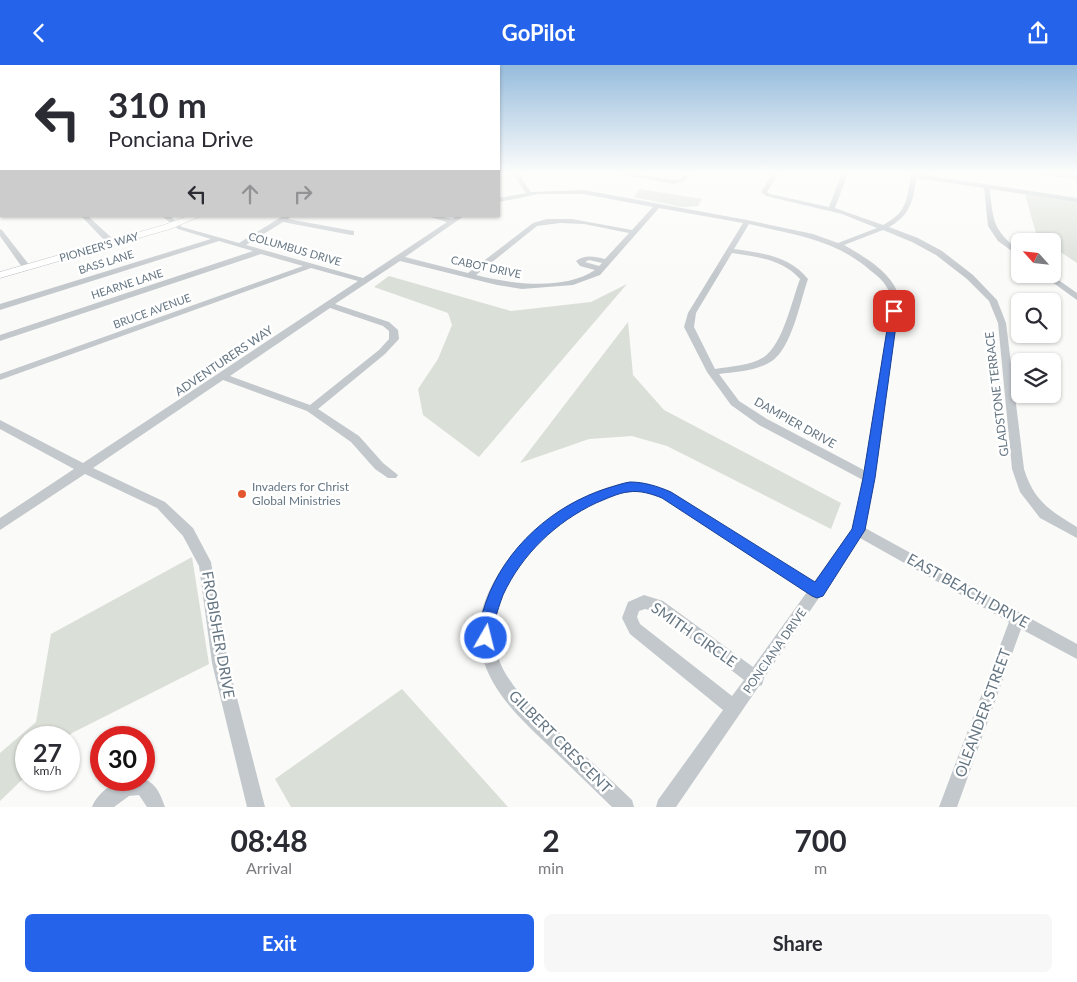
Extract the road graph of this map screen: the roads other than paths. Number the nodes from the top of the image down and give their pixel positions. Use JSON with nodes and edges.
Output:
{"nodes":[{"id":1,"x":656,"y":208,"type":"edge"},
{"id":2,"x":672,"y":208,"type":"edge"},
{"id":3,"x":824,"y":208,"type":"edge"},
{"id":4,"x":907,"y":208,"type":"edge"},
{"id":5,"x":988,"y":208,"type":"edge"},
{"id":6,"x":830,"y":209,"type":"joint"},
{"id":7,"x":85,"y":217,"type":"edge"},
{"id":8,"x":166,"y":217,"type":"edge"},
{"id":9,"x":195,"y":217,"type":"edge"},
{"id":10,"x":439,"y":217,"type":"edge"},
{"id":11,"x":286,"y":218,"type":"edge"},
{"id":12,"x":456,"y":219,"type":"edge"},
{"id":13,"x":747,"y":222,"type":"junction"},
{"id":14,"x":175,"y":225,"type":"junction"},
{"id":15,"x":884,"y":227,"type":"junction"},
{"id":16,"x":0,"y":231,"type":"edge"},
{"id":17,"x":633,"y":232,"type":"junction"},
{"id":18,"x":351,"y":233,"type":"dead end"},
{"id":19,"x":219,"y":239,"type":"junction"},
{"id":20,"x":112,"y":243,"type":"junction"},
{"id":21,"x":240,"y":245,"type":"junction"},
{"id":22,"x":838,"y":245,"type":"junction"},
{"id":23,"x":1011,"y":247,"type":"edge"},
{"id":24,"x":261,"y":251,"type":"junction"},
{"id":25,"x":730,"y":251,"type":"junction"},
{"id":26,"x":399,"y":259,"type":"junction"},
{"id":27,"x":607,"y":262,"type":"junction"},
{"id":28,"x":312,"y":265,"type":"junction"},
{"id":29,"x":27,"y":268,"type":"junction"},
{"id":30,"x":601,"y":269,"type":"junction"},
{"id":31,"x":0,"y":275,"type":"edge"},
{"id":32,"x":470,"y":276,"type":"junction"},
{"id":33,"x":365,"y":281,"type":"junction"},
{"id":34,"x":1058,"y":283,"type":"edge"},
{"id":35,"x":1077,"y":297,"type":"edge"},
{"id":36,"x":330,"y":305,"type":"junction"},
{"id":37,"x":0,"y":307,"type":"edge"},
{"id":38,"x":0,"y":338,"type":"edge"},
{"id":39,"x":712,"y":372,"type":"junction"},
{"id":40,"x":0,"y":377,"type":"edge"},
{"id":41,"x":223,"y":377,"type":"junction"},
{"id":42,"x":311,"y":409,"type":"junction"},
{"id":43,"x":3,"y":429,"type":"edge"},
{"id":44,"x":84,"y":469,"type":"junction"},
{"id":45,"x":392,"y":475,"type":"dead end"},
{"id":46,"x":869,"y":478,"type":"junction"},
{"id":47,"x":0,"y":525,"type":"edge"},
{"id":48,"x":858,"y":530,"type":"junction"},
{"id":49,"x":1077,"y":533,"type":"edge"},
{"id":50,"x":817,"y":591,"type":"junction"},
{"id":51,"x":1017,"y":619,"type":"junction"},
{"id":52,"x":1077,"y":652,"type":"edge"},
{"id":53,"x":756,"y":679,"type":"junction"},
{"id":54,"x":734,"y":709,"type":"junction"},
{"id":55,"x":255,"y":806,"type":"edge"},
{"id":56,"x":100,"y":807,"type":"edge"},
{"id":57,"x":156,"y":807,"type":"edge"},
{"id":58,"x":625,"y":807,"type":"edge"},
{"id":59,"x":665,"y":807,"type":"edge"},
{"id":60,"x":948,"y":807,"type":"edge"}],
"edges":[{"from":1,"to":17,"type":"street","name":"CABOT DRIVE"},
{"from":2,"to":13,"type":"street"},
{"from":3,"to":6,"type":"street","name":"GLADSTONE TERRACE"},
{"from":4,"to":15,"type":"street"},
{"from":5,"to":23,"type":"street"},
{"from":6,"to":15,"type":"street","name":"GLADSTONE TERRACE"},
{"from":7,"to":20,"type":"street"},
{"from":8,"to":14,"type":"street","name":"COLUMBUS DRIVE"},
{"from":9,"to":14,"type":"main road","name":"PIONEER'S WAY"},
{"from":10,"to":12,"type":"street"},
{"from":11,"to":18,"type":"street"},
{"from":11,"to":21,"type":"street"},
{"from":12,"to":26,"type":"street","name":"ADVENTURERS WAY"},
{"from":13,"to":22,"type":"street"},
{"from":13,"to":25,"type":"street","name":"DAMPIER DRIVE"},
{"from":14,"to":19,"type":"street","name":"COLUMBUS DRIVE"},
{"from":14,"to":20,"type":"main road","name":"PIONEER'S WAY"},
{"from":15,"to":22,"type":"street"},
{"from":15,"to":49,"type":"street","name":"GLADSTONE TERRACE"},
{"from":16,"to":29,"type":"street"},
{"from":17,"to":27,"type":"street","name":"CABOT DRIVE"},
{"from":17,"to":32,"type":"street"},
{"from":19,"to":21,"type":"street","name":"COLUMBUS DRIVE"},
{"from":19,"to":37,"type":"street","name":"BASS LANE"},
{"from":20,"to":29,"type":"main road","name":"PIONEER'S WAY"},
{"from":21,"to":24,"type":"street","name":"COLUMBUS DRIVE"},
{"from":22,"to":46,"type":"street","name":"PONCIANA DRIVE"},
{"from":24,"to":28,"type":"street","name":"COLUMBUS DRIVE"},
{"from":24,"to":38,"type":"street","name":"HEARNE LANE"},
{"from":25,"to":39,"type":"street","name":"DAMPIER DRIVE"},
{"from":25,"to":39,"type":"street"},
{"from":26,"to":32,"type":"street","name":"CABOT DRIVE"},
{"from":26,"to":33,"type":"street","name":"ADVENTURERS WAY"},
{"from":27,"to":30,"type":"street","name":"CABOT DRIVE"},
{"from":27,"to":30,"type":"street"},
{"from":28,"to":33,"type":"street","name":"COLUMBUS DRIVE"},
{"from":28,"to":40,"type":"street","name":"BRUCE AVENUE"},
{"from":29,"to":31,"type":"main road","name":"PIONEER'S WAY"},
{"from":30,"to":32,"type":"street","name":"CABOT DRIVE"},
{"from":33,"to":36,"type":"street","name":"ADVENTURERS WAY"},
{"from":34,"to":35,"type":"street"},
{"from":36,"to":41,"type":"street","name":"ADVENTURERS WAY"},
{"from":36,"to":42,"type":"street"},
{"from":39,"to":46,"type":"street","name":"DAMPIER DRIVE"},
{"from":41,"to":42,"type":"street"},
{"from":41,"to":44,"type":"street","name":"ADVENTURERS WAY"},
{"from":42,"to":45,"type":"street"},
{"from":43,"to":44,"type":"street","name":"FROBISHER DRIVE"},
{"from":44,"to":47,"type":"street","name":"ADVENTURERS WAY"},
{"from":44,"to":55,"type":"street","name":"FROBISHER DRIVE"},
{"from":46,"to":48,"type":"street","name":"PONCIANA DRIVE"},
{"from":48,"to":50,"type":"street","name":"PONCIANA DRIVE"},
{"from":48,"to":51,"type":"street","name":"EAST BEACH DRIVE"},
{"from":50,"to":53,"type":"street","name":"PONCIANA DRIVE"},
{"from":50,"to":58,"type":"street","name":"GILBERT CRESCENT"},
{"from":51,"to":52,"type":"street","name":"EAST BEACH DRIVE"},
{"from":51,"to":60,"type":"street","name":"OLEANDER STREET"},
{"from":53,"to":54,"type":"street","name":"PONCIANA DRIVE"},
{"from":53,"to":54,"type":"street","name":"SMITH CIRCLE"},
{"from":54,"to":59,"type":"street","name":"PONCIANA DRIVE"},
{"from":56,"to":57,"type":"street"}]}
